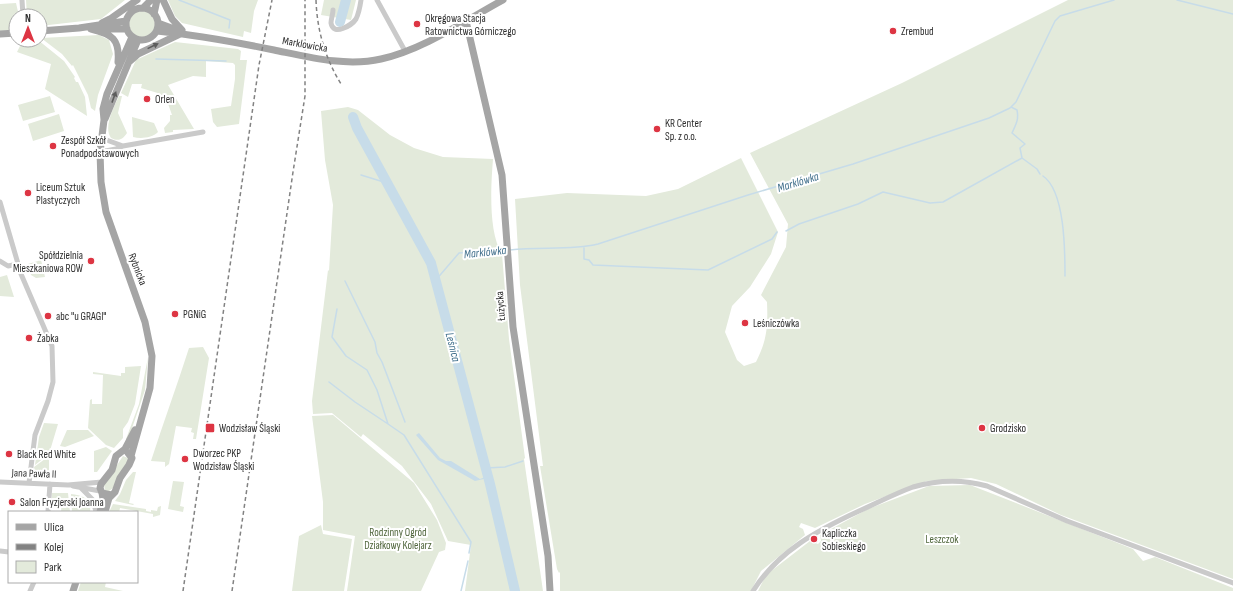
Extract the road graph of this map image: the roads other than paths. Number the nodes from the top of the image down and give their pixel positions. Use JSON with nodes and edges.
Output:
{"nodes":[{"id":1,"x":137,"y":0,"type":"edge"},
{"id":2,"x":151,"y":0,"type":"edge"},
{"id":3,"x":157,"y":0,"type":"edge"},
{"id":4,"x":163,"y":0,"type":"edge"},
{"id":5,"x":361,"y":0,"type":"edge"},
{"id":6,"x":377,"y":0,"type":"edge"},
{"id":7,"x":504,"y":0,"type":"edge"},
{"id":8,"x":143,"y":8,"type":"junction"},
{"id":9,"x":333,"y":10,"type":"dead end"},
{"id":10,"x":154,"y":14,"type":"junction"},
{"id":11,"x":126,"y":21,"type":"junction"},
{"id":12,"x":466,"y":21,"type":"junction"},
{"id":13,"x":93,"y":27,"type":"junction"},
{"id":14,"x":158,"y":27,"type":"junction"},
{"id":15,"x":127,"y":29,"type":"junction"},
{"id":16,"x":48,"y":30,"type":"edge"},
{"id":17,"x":182,"y":32,"type":"junction"},
{"id":18,"x":135,"y":38,"type":"junction"},
{"id":19,"x":405,"y":51,"type":"junction"},
{"id":20,"x":127,"y":64,"type":"junction"},
{"id":21,"x":117,"y":67,"type":"junction"},
{"id":22,"x":104,"y":120,"type":"junction"},
{"id":23,"x":203,"y":132,"type":"dead end"},
{"id":24,"x":101,"y":138,"type":"junction"},
{"id":25,"x":123,"y":146,"type":"junction"},
{"id":26,"x":100,"y":152,"type":"junction"},
{"id":27,"x":0,"y":202,"type":"edge"},
{"id":28,"x":0,"y":261,"type":"edge"},
{"id":29,"x":18,"y":264,"type":"junction"},
{"id":30,"x":139,"y":425,"type":"junction"},
{"id":31,"x":122,"y":452,"type":"junction"},
{"id":32,"x":131,"y":456,"type":"junction"},
{"id":33,"x":0,"y":482,"type":"edge"},
{"id":34,"x":102,"y":482,"type":"junction"},
{"id":35,"x":29,"y":483,"type":"junction"},
{"id":36,"x":50,"y":484,"type":"junction"},
{"id":37,"x":68,"y":485,"type":"junction"},
{"id":38,"x":80,"y":487,"type":"junction"},
{"id":39,"x":101,"y":492,"type":"junction"},
{"id":40,"x":111,"y":495,"type":"junction"},
{"id":41,"x":48,"y":511,"type":"edge"},
{"id":42,"x":96,"y":511,"type":"edge"},
{"id":43,"x":100,"y":511,"type":"edge"},
{"id":44,"x":105,"y":511,"type":"edge"},
{"id":45,"x":1233,"y":583,"type":"edge"},
{"id":46,"x":550,"y":591,"type":"edge"},
{"id":47,"x":753,"y":591,"type":"edge"}],
"edges":[{"from":1,"to":13,"type":"main road"},
{"from":2,"to":8,"type":"main road"},
{"from":3,"to":10,"type":"main road"},
{"from":4,"to":17,"type":"main road"},
{"from":5,"to":9,"type":"street","name":"Marklowicka"},
{"from":6,"to":19,"type":"street"},
{"from":7,"to":12,"type":"main road","name":"Marklowicka"},
{"from":8,"to":10,"type":"main road"},
{"from":8,"to":11,"type":"main road"},
{"from":10,"to":14,"type":"main road"},
{"from":11,"to":13,"type":"main road"},
{"from":11,"to":15,"type":"main road"},
{"from":12,"to":19,"type":"main road","name":"Marklowicka"},
{"from":12,"to":46,"type":"main road","name":"Łużycka"},
{"from":13,"to":15,"type":"main road"},
{"from":13,"to":16,"type":"main road"},
{"from":13,"to":21,"type":"main road"},
{"from":14,"to":17,"type":"main road","name":"Marklowicka"},
{"from":14,"to":18,"type":"main road"},
{"from":15,"to":18,"type":"main road"},
{"from":17,"to":19,"type":"main road","name":"Marklowicka"},
{"from":20,"to":17,"type":"main road","one_way":true},
{"from":18,"to":20,"type":"main road","name":"Rybnicka"},
{"from":18,"to":21,"type":"main road","name":"Rybnicka"},
{"from":22,"to":20,"type":"main road","name":"Rybnicka","one_way":true},
{"from":21,"to":22,"type":"main road","name":"Rybnicka"},
{"from":22,"to":24,"type":"main road","name":"Rybnicka"},
{"from":23,"to":25,"type":"street"},
{"from":24,"to":25,"type":"street"},
{"from":24,"to":26,"type":"main road","name":"Rybnicka"},
{"from":25,"to":26,"type":"street"},
{"from":26,"to":30,"type":"main road","name":"Rybnicka"},
{"from":27,"to":29,"type":"street"},
{"from":28,"to":29,"type":"street"},
{"from":29,"to":35,"type":"street"},
{"from":30,"to":31,"type":"main road","name":"Rybnicka"},
{"from":30,"to":32,"type":"main road","name":"Rybnicka"},
{"from":31,"to":32,"type":"main road"},
{"from":31,"to":34,"type":"main road","name":"Rybnicka"},
{"from":32,"to":40,"type":"main road","name":"Rybnicka"},
{"from":33,"to":35,"type":"street","name":"Jana Pawła II"},
{"from":34,"to":37,"type":"street","name":"Jana Pawła II"},
{"from":34,"to":39,"type":"main road"},
{"from":35,"to":36,"type":"street","name":"Jana Pawła II"},
{"from":36,"to":37,"type":"street","name":"Jana Pawła II"},
{"from":36,"to":41,"type":"street"},
{"from":37,"to":38,"type":"street","name":"Jana Pawła II"},
{"from":38,"to":39,"type":"street","name":"Jana Pawła II"},
{"from":38,"to":42,"type":"street"},
{"from":39,"to":40,"type":"main road"},
{"from":39,"to":43,"type":"main road"},
{"from":40,"to":44,"type":"main road","name":"Rybnicka"},
{"from":45,"to":47,"type":"street"}]}
